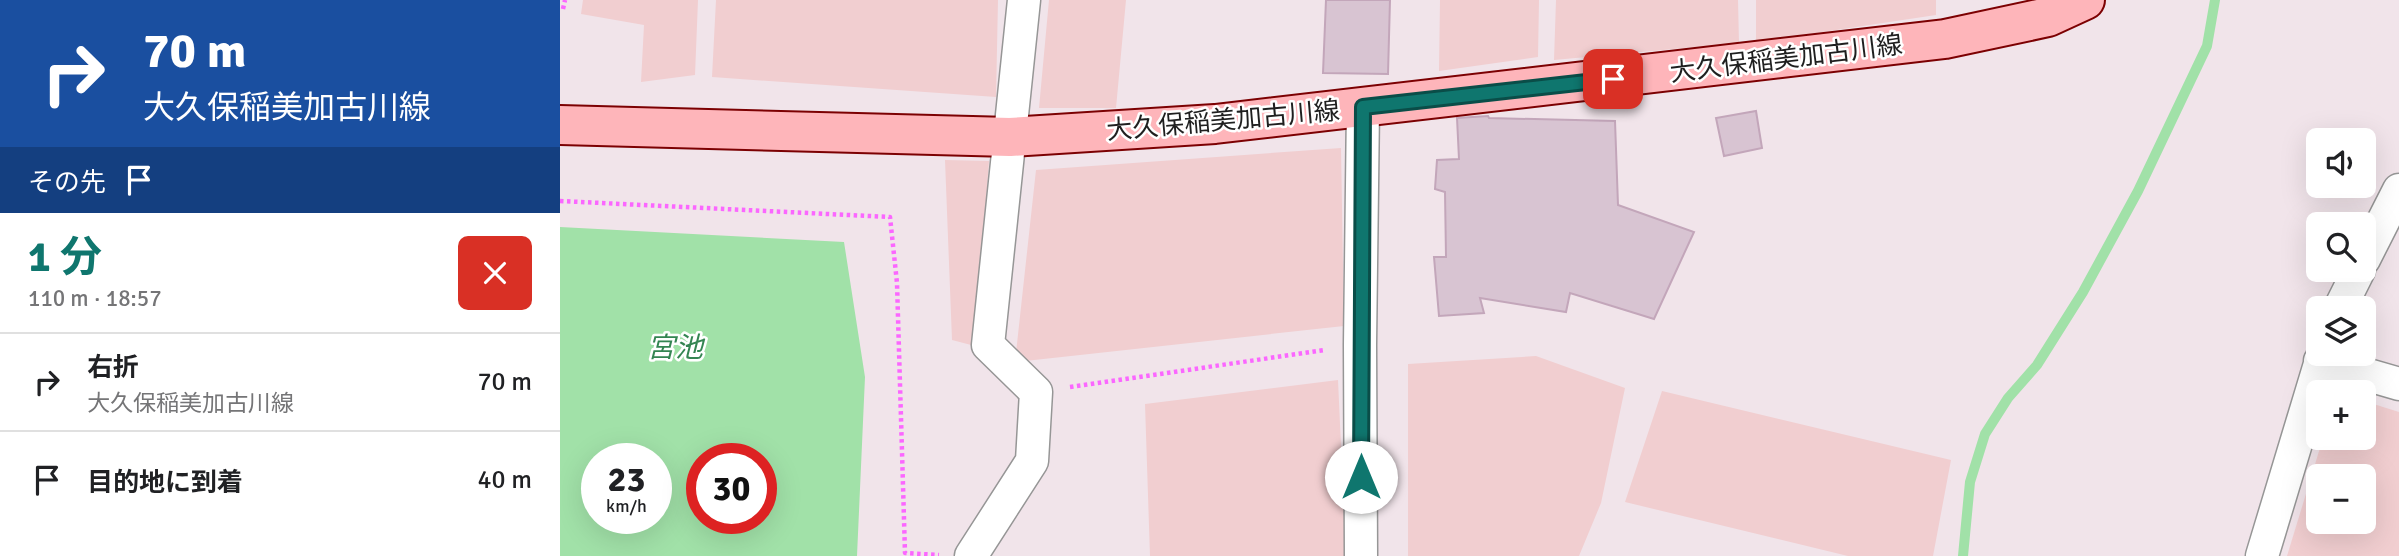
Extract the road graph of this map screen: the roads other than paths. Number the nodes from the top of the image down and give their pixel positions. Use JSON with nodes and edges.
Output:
{"nodes":[{"id":1,"x":1024,"y":0,"type":"edge"},
{"id":2,"x":2085,"y":0,"type":"edge"},
{"id":3,"x":1363,"y":107,"type":"junction"},
{"id":4,"x":560,"y":125,"type":"edge"},
{"id":5,"x":1010,"y":137,"type":"junction"},
{"id":6,"x":2399,"y":190,"type":"edge"},
{"id":7,"x":2376,"y":235,"type":"edge"},
{"id":8,"x":2319,"y":366,"type":"edge"},
{"id":9,"x":2348,"y":366,"type":"edge"},
{"id":10,"x":2399,"y":384,"type":"edge"},
{"id":11,"x":971,"y":556,"type":"edge"},
{"id":12,"x":1361,"y":556,"type":"edge"},
{"id":13,"x":2262,"y":556,"type":"edge"}],
"edges":[{"from":1,"to":5,"type":"street"},
{"from":2,"to":3,"type":"main road","name":"大久保稲美加古川線"},
{"from":3,"to":5,"type":"main road","name":"大久保稲美加古川線"},
{"from":3,"to":12,"type":"street"},
{"from":4,"to":5,"type":"main road","name":"大久保稲美加古川線"},
{"from":5,"to":11,"type":"street"},
{"from":6,"to":7,"type":"street"},
{"from":8,"to":13,"type":"street"},
{"from":9,"to":10,"type":"street"}]}
